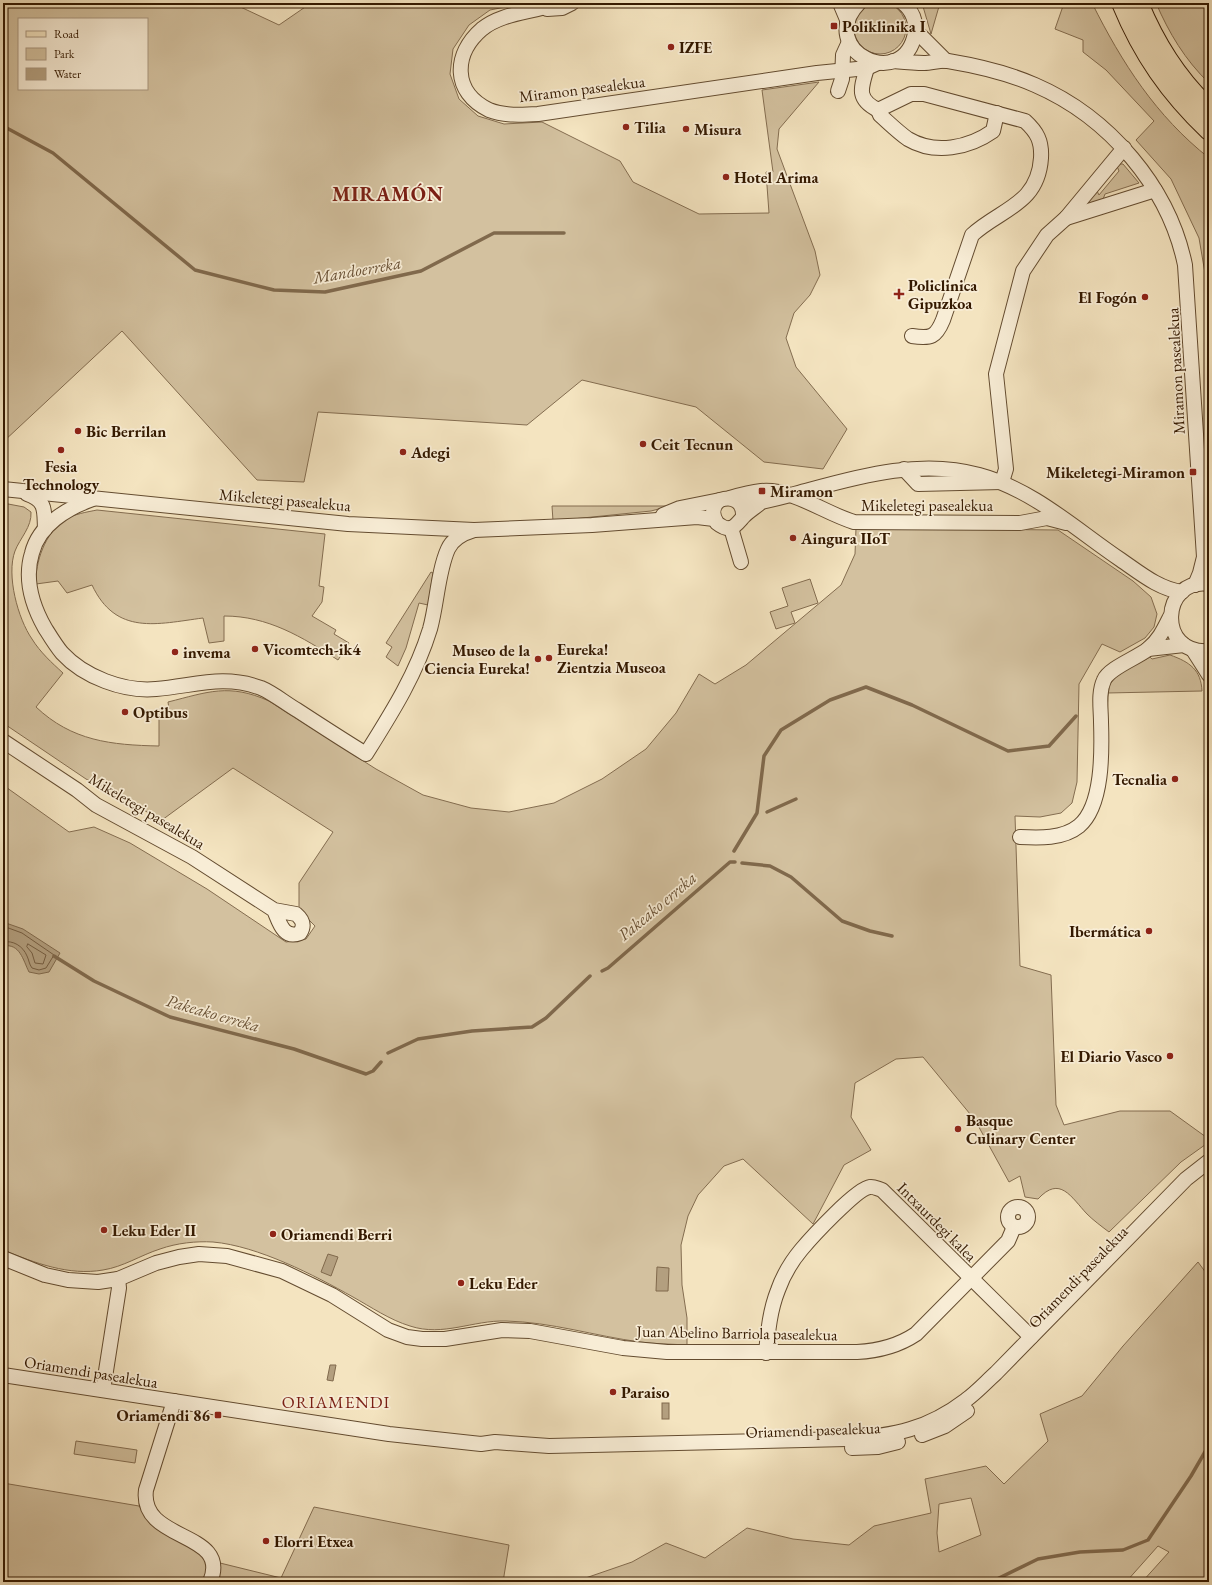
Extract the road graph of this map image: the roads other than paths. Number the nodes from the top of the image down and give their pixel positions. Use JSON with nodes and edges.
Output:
{"nodes":[{"id":1,"x":557,"y":3,"type":"edge"},
{"id":2,"x":572,"y":3,"type":"edge"},
{"id":3,"x":840,"y":3,"type":"edge"},
{"id":4,"x":859,"y":3,"type":"edge"},
{"id":5,"x":1121,"y":3,"type":"edge"},
{"id":6,"x":1138,"y":3,"type":"edge"},
{"id":7,"x":905,"y":4,"type":"edge"},
{"id":8,"x":543,"y":8,"type":"junction"},
{"id":9,"x":848,"y":22,"type":"junction"},
{"id":10,"x":915,"y":30,"type":"junction"},
{"id":11,"x":850,"y":42,"type":"junction"},
{"id":12,"x":894,"y":61,"type":"junction"},
{"id":13,"x":946,"y":61,"type":"junction"},
{"id":14,"x":872,"y":65,"type":"junction"},
{"id":15,"x":842,"y":70,"type":"junction"},
{"id":16,"x":838,"y":91,"type":"dead end"},
{"id":17,"x":1209,"y":108,"type":"edge"},
{"id":18,"x":878,"y":110,"type":"junction"},
{"id":19,"x":997,"y":113,"type":"junction"},
{"id":20,"x":1209,"y":131,"type":"edge"},
{"id":21,"x":1124,"y":148,"type":"junction"},
{"id":22,"x":1155,"y":190,"type":"junction"},
{"id":23,"x":1066,"y":218,"type":"junction"},
{"id":24,"x":912,"y":336,"type":"dead end"},
{"id":25,"x":1002,"y":482,"type":"junction"},
{"id":26,"x":9,"y":490,"type":"edge"},
{"id":27,"x":790,"y":495,"type":"junction"},
{"id":28,"x":93,"y":499,"type":"junction"},
{"id":29,"x":734,"y":505,"type":"junction"},
{"id":30,"x":653,"y":519,"type":"junction"},
{"id":31,"x":714,"y":519,"type":"junction"},
{"id":32,"x":1068,"y":523,"type":"junction"},
{"id":33,"x":732,"y":528,"type":"junction"},
{"id":34,"x":45,"y":529,"type":"junction"},
{"id":35,"x":474,"y":530,"type":"junction"},
{"id":36,"x":1207,"y":561,"type":"edge"},
{"id":37,"x":741,"y":562,"type":"dead end"},
{"id":38,"x":1153,"y":582,"type":"junction"},
{"id":39,"x":1209,"y":584,"type":"edge"},
{"id":40,"x":1189,"y":588,"type":"junction"},
{"id":41,"x":1171,"y":613,"type":"junction"},
{"id":42,"x":1188,"y":647,"type":"junction"},
{"id":43,"x":1148,"y":649,"type":"junction"},
{"id":44,"x":1209,"y":651,"type":"edge"},
{"id":45,"x":1209,"y":675,"type":"edge"},
{"id":46,"x":3,"y":741,"type":"edge"},
{"id":47,"x":1020,"y":837,"type":"dead end"},
{"id":48,"x":274,"y":910,"type":"dead end"},
{"id":49,"x":1209,"y":1161,"type":"edge"},
{"id":50,"x":1209,"y":1173,"type":"edge"},
{"id":51,"x":1014,"y":1227,"type":"dead end"},
{"id":52,"x":3,"y":1258,"type":"edge"},
{"id":53,"x":970,"y":1278,"type":"junction"},
{"id":54,"x":118,"y":1279,"type":"junction"},
{"id":55,"x":1057,"y":1323,"type":"junction"},
{"id":56,"x":1031,"y":1337,"type":"junction"},
{"id":57,"x":766,"y":1353,"type":"junction"},
{"id":58,"x":3,"y":1375,"type":"edge"},
{"id":59,"x":999,"y":1383,"type":"junction"},
{"id":60,"x":103,"y":1390,"type":"junction"},
{"id":61,"x":174,"y":1402,"type":"junction"},
{"id":62,"x":481,"y":1444,"type":"junction"},
{"id":63,"x":210,"y":1582,"type":"edge"}],
"edges":[{"from":1,"to":8,"type":"street","name":"Miramon pasealekua"},
{"from":2,"to":8,"type":"street","name":"Miramon pasealekua"},
{"from":3,"to":9,"type":"street"},
{"from":4,"to":9,"type":"street"},
{"from":5,"to":20,"type":"main road"},
{"from":6,"to":17,"type":"main road"},
{"from":7,"to":10,"type":"street"},
{"from":8,"to":15,"type":"street","name":"Miramon pasealekua"},
{"from":9,"to":11,"type":"street"},
{"from":10,"to":12,"type":"street"},
{"from":10,"to":13,"type":"street"},
{"from":11,"to":14,"type":"street","name":"Miramon pasealekua"},
{"from":11,"to":15,"type":"street"},
{"from":12,"to":13,"type":"street","name":"Miramon pasealekua"},
{"from":12,"to":14,"type":"street","name":"Miramon pasealekua"},
{"from":13,"to":21,"type":"street","name":"Miramon pasealekua"},
{"from":14,"to":15,"type":"street","name":"Miramon pasealekua"},
{"from":14,"to":18,"type":"street"},
{"from":15,"to":16,"type":"street"},
{"from":18,"to":19,"type":"street"},
{"from":18,"to":19,"type":"street"},
{"from":19,"to":24,"type":"street"},
{"from":21,"to":22,"type":"street","name":"Miramon pasealekua"},
{"from":21,"to":23,"type":"street"},
{"from":22,"to":23,"type":"street"},
{"from":22,"to":36,"type":"street","name":"Miramon pasealekua"},
{"from":23,"to":25,"type":"street"},
{"from":25,"to":27,"type":"street","name":"Mikeletegi pasealekua"},
{"from":25,"to":32,"type":"street","name":"Mikeletegi pasealekua"},
{"from":26,"to":28,"type":"street","name":"Mikeletegi pasealekua"},
{"from":26,"to":34,"type":"street"},
{"from":27,"to":29,"type":"street","name":"Mikeletegi pasealekua"},
{"from":27,"to":29,"type":"street","name":"Mikeletegi pasealekua"},
{"from":27,"to":32,"type":"street","name":"Mikeletegi pasealekua"},
{"from":28,"to":34,"type":"street","name":"Mikeletegi pasealekua"},
{"from":28,"to":35,"type":"street","name":"Mikeletegi pasealekua"},
{"from":29,"to":30,"type":"street","name":"Mikeletegi pasealekua"},
{"from":29,"to":31,"type":"street"},
{"from":29,"to":33,"type":"street","name":"Mikeletegi pasealekua"},
{"from":30,"to":31,"type":"street","name":"Mikeletegi pasealekua"},
{"from":30,"to":35,"type":"street","name":"Mikeletegi pasealekua"},
{"from":31,"to":33,"type":"street","name":"Mikeletegi pasealekua"},
{"from":32,"to":38,"type":"street","name":"Mikeletegi pasealekua"},
{"from":33,"to":37,"type":"street"},
{"from":34,"to":35,"type":"street","name":"Mikeletegi pasealekua"},
{"from":36,"to":40,"type":"street","name":"Miramon pasealekua"},
{"from":38,"to":40,"type":"street","name":"Mikeletegi pasealekua"},
{"from":38,"to":41,"type":"street","name":"Mikeletegi pasealekua"},
{"from":39,"to":40,"type":"street"},
{"from":40,"to":41,"type":"street","name":"Miramon pasealekua"},
{"from":41,"to":42,"type":"street","name":"Mikeletegi pasealekua"},
{"from":41,"to":43,"type":"street","name":"Miramon pasealekua"},
{"from":42,"to":43,"type":"street"},
{"from":42,"to":44,"type":"street"},
{"from":42,"to":45,"type":"street"},
{"from":43,"to":47,"type":"street"},
{"from":46,"to":48,"type":"street","name":"Mikeletegi pasealekua"},
{"from":49,"to":56,"type":"street","name":"Oriamendi pasealekua"},
{"from":50,"to":55,"type":"street","name":"Oriamendi pasealekua"},
{"from":51,"to":53,"type":"street","name":"Juan Abelino Barriola pasealekua"},
{"from":52,"to":54,"type":"street","name":"Juan Abelino Barriola pasealekua"},
{"from":53,"to":56,"type":"street"},
{"from":53,"to":57,"type":"street","name":"Juan Abelino Barriola pasealekua"},
{"from":53,"to":57,"type":"street","name":"Intxaurdegi kalea"},
{"from":54,"to":57,"type":"street","name":"Juan Abelino Barriola pasealekua"},
{"from":54,"to":60,"type":"street"},
{"from":55,"to":56,"type":"street"},
{"from":55,"to":59,"type":"street","name":"Oriamendi pasealekua"},
{"from":56,"to":59,"type":"street"},
{"from":56,"to":62,"type":"street","name":"Oriamendi pasealekua"},
{"from":58,"to":60,"type":"street","name":"Oriamendi pasealekua"},
{"from":59,"to":62,"type":"street","name":"Oriamendi pasealekua"},
{"from":60,"to":61,"type":"street","name":"Oriamendi pasealekua"},
{"from":61,"to":62,"type":"street","name":"Oriamendi pasealekua"},
{"from":61,"to":63,"type":"street","name":"Oriamendi pasealekua"}]}
